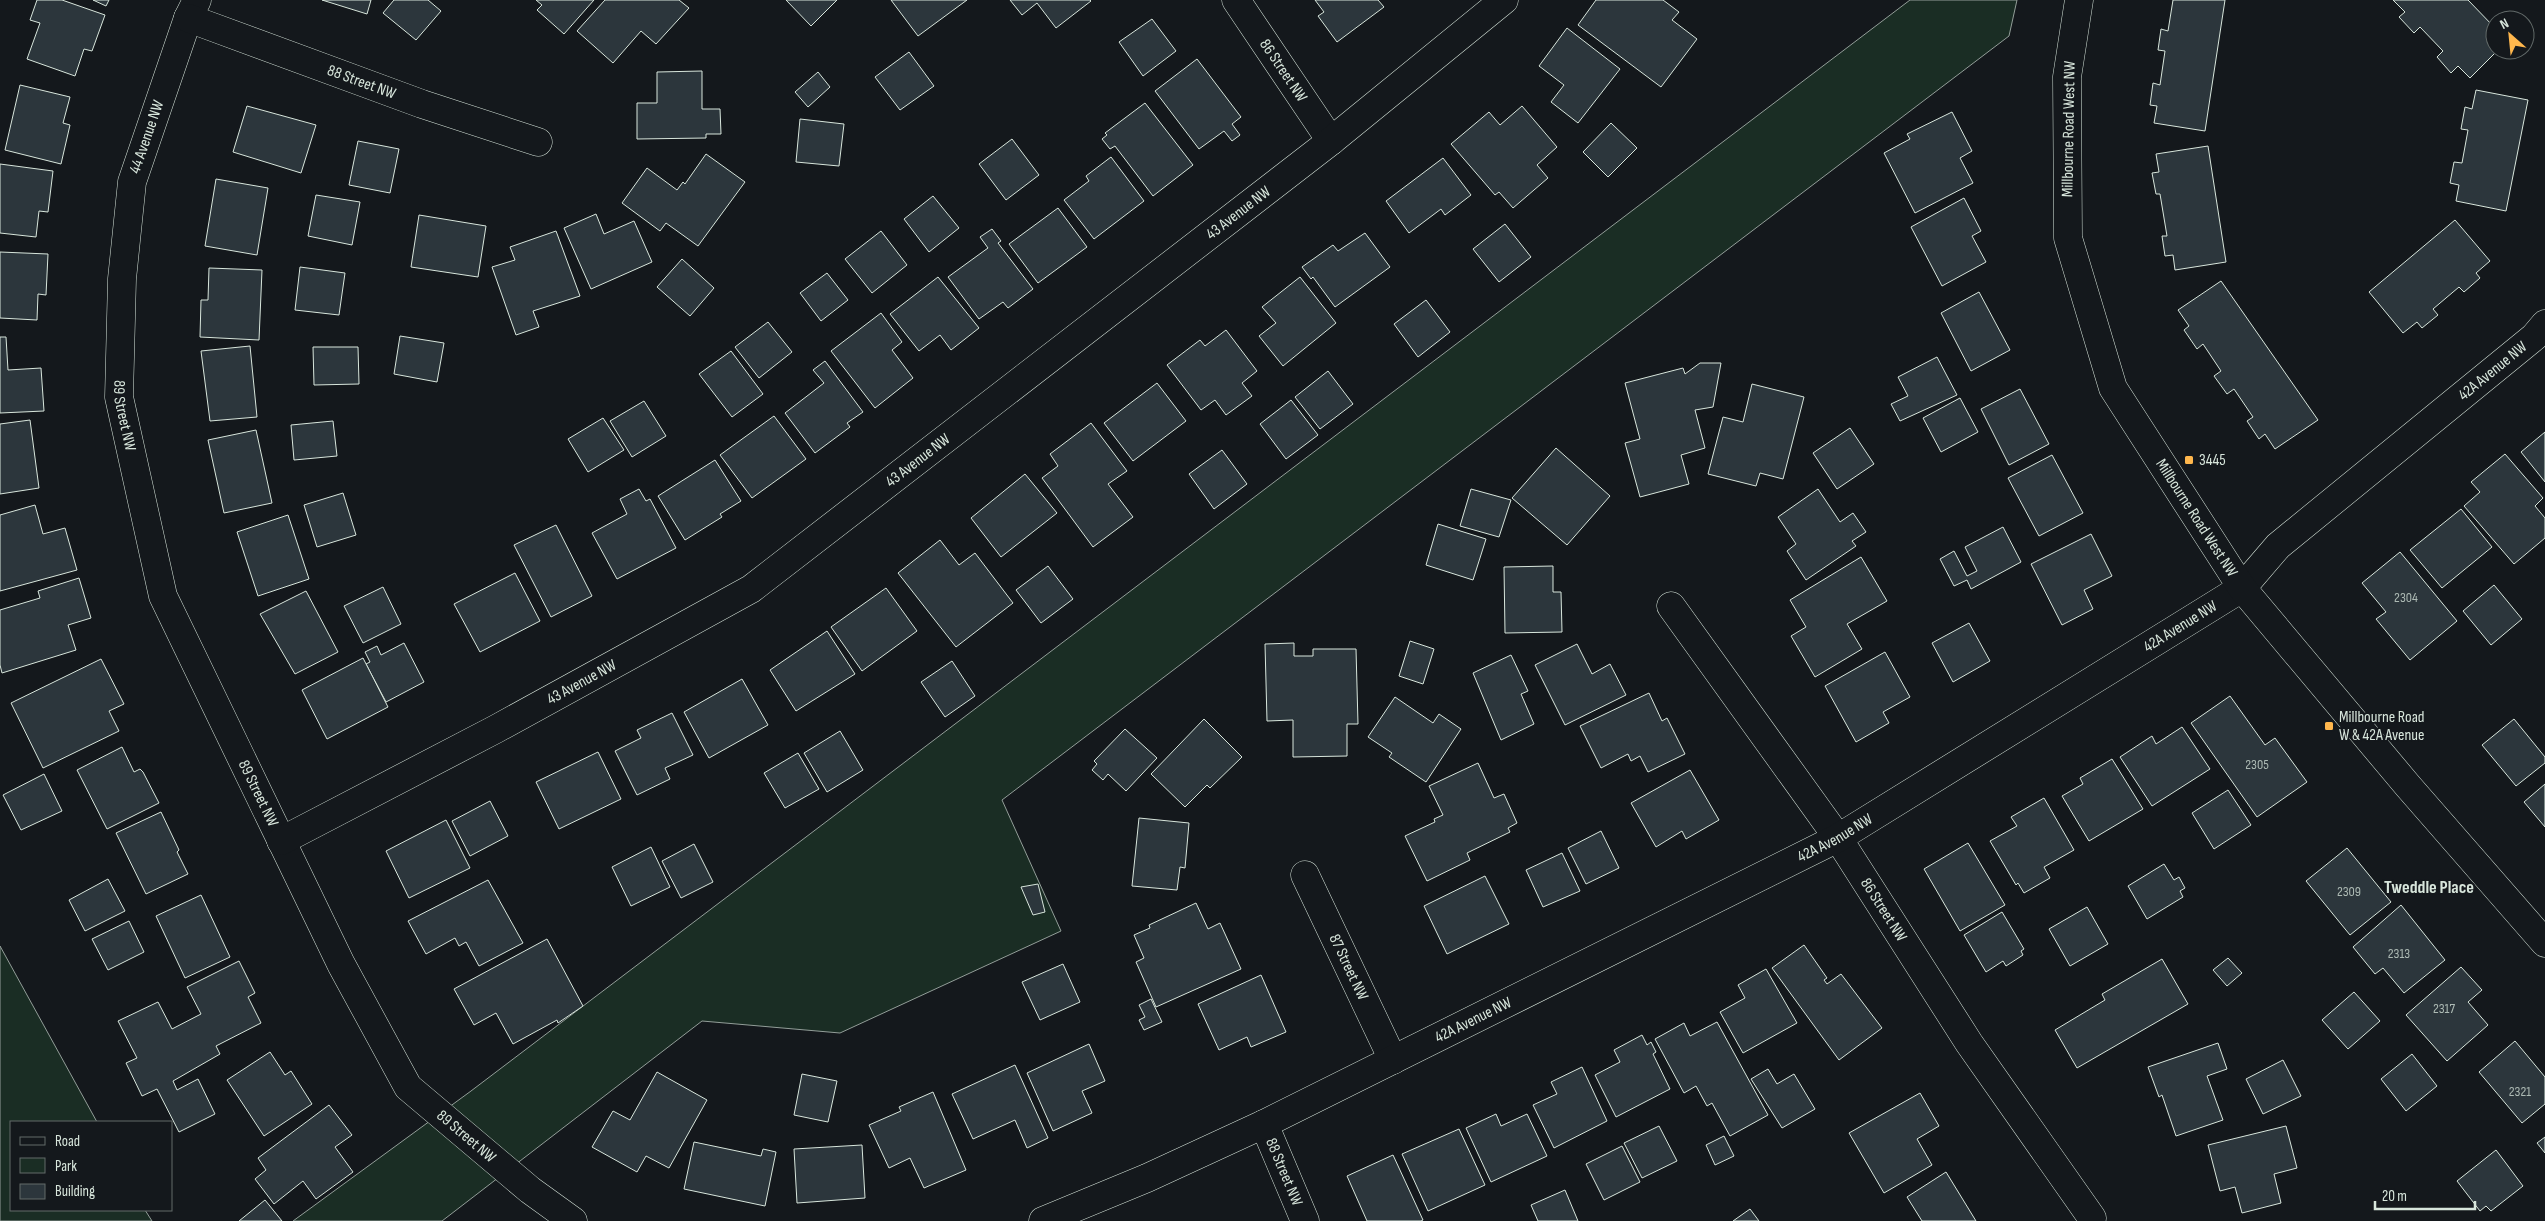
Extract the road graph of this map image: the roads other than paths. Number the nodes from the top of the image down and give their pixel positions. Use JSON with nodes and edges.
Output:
{"nodes":[{"id":1,"x":1236,"y":0,"type":"edge"},
{"id":2,"x":1504,"y":0,"type":"edge"},
{"id":3,"x":2079,"y":0,"type":"edge"},
{"id":4,"x":192,"y":9,"type":"edge"},
{"id":5,"x":1331,"y":141,"type":"junction"},
{"id":6,"x":538,"y":142,"type":"dead end"},
{"id":7,"x":122,"y":279,"type":"joint"},
{"id":8,"x":2545,"y":324,"type":"edge"},
{"id":9,"x":2242,"y":588,"type":"junction"},
{"id":10,"x":1671,"y":606,"type":"dead end"},
{"id":11,"x":1838,"y":838,"type":"junction"},
{"id":12,"x":280,"y":841,"type":"junction"},
{"id":13,"x":1305,"y":875,"type":"dead end"},
{"id":14,"x":2545,"y":943,"type":"edge"},
{"id":15,"x":1393,"y":1060,"type":"junction"},
{"id":16,"x":1264,"y":1124,"type":"junction"},
{"id":17,"x":2092,"y":1218,"type":"dead end"},
{"id":18,"x":573,"y":1221,"type":"edge"},
{"id":19,"x":1043,"y":1221,"type":"edge"},
{"id":20,"x":1305,"y":1221,"type":"edge"}],
"edges":[{"from":1,"to":5,"type":"street","name":"86 Street NW"},
{"from":2,"to":5,"type":"street","name":"43 Avenue NW"},
{"from":3,"to":9,"type":"street","name":"Millbourne Road West NW"},
{"from":4,"to":6,"type":"street","name":"88 Street NW"},
{"from":4,"to":7,"type":"street","name":"44 Avenue NW"},
{"from":5,"to":12,"type":"street","name":"43 Avenue NW"},
{"from":7,"to":12,"type":"street","name":"89 Street NW"},
{"from":8,"to":9,"type":"street","name":"42A Avenue NW"},
{"from":9,"to":11,"type":"street","name":"42A Avenue NW"},
{"from":9,"to":14,"type":"street","name":"Millbourne Road West NW"},
{"from":10,"to":11,"type":"street","name":"86 Street NW"},
{"from":11,"to":15,"type":"street","name":"42A Avenue NW"},
{"from":11,"to":17,"type":"street","name":"86 Street NW"},
{"from":12,"to":18,"type":"street","name":"89 Street NW"},
{"from":13,"to":15,"type":"street","name":"87 Street NW"},
{"from":15,"to":16,"type":"street","name":"42A Avenue NW"},
{"from":16,"to":19,"type":"street","name":"42A Avenue NW"},
{"from":16,"to":20,"type":"street","name":"88 Street NW"}]}
